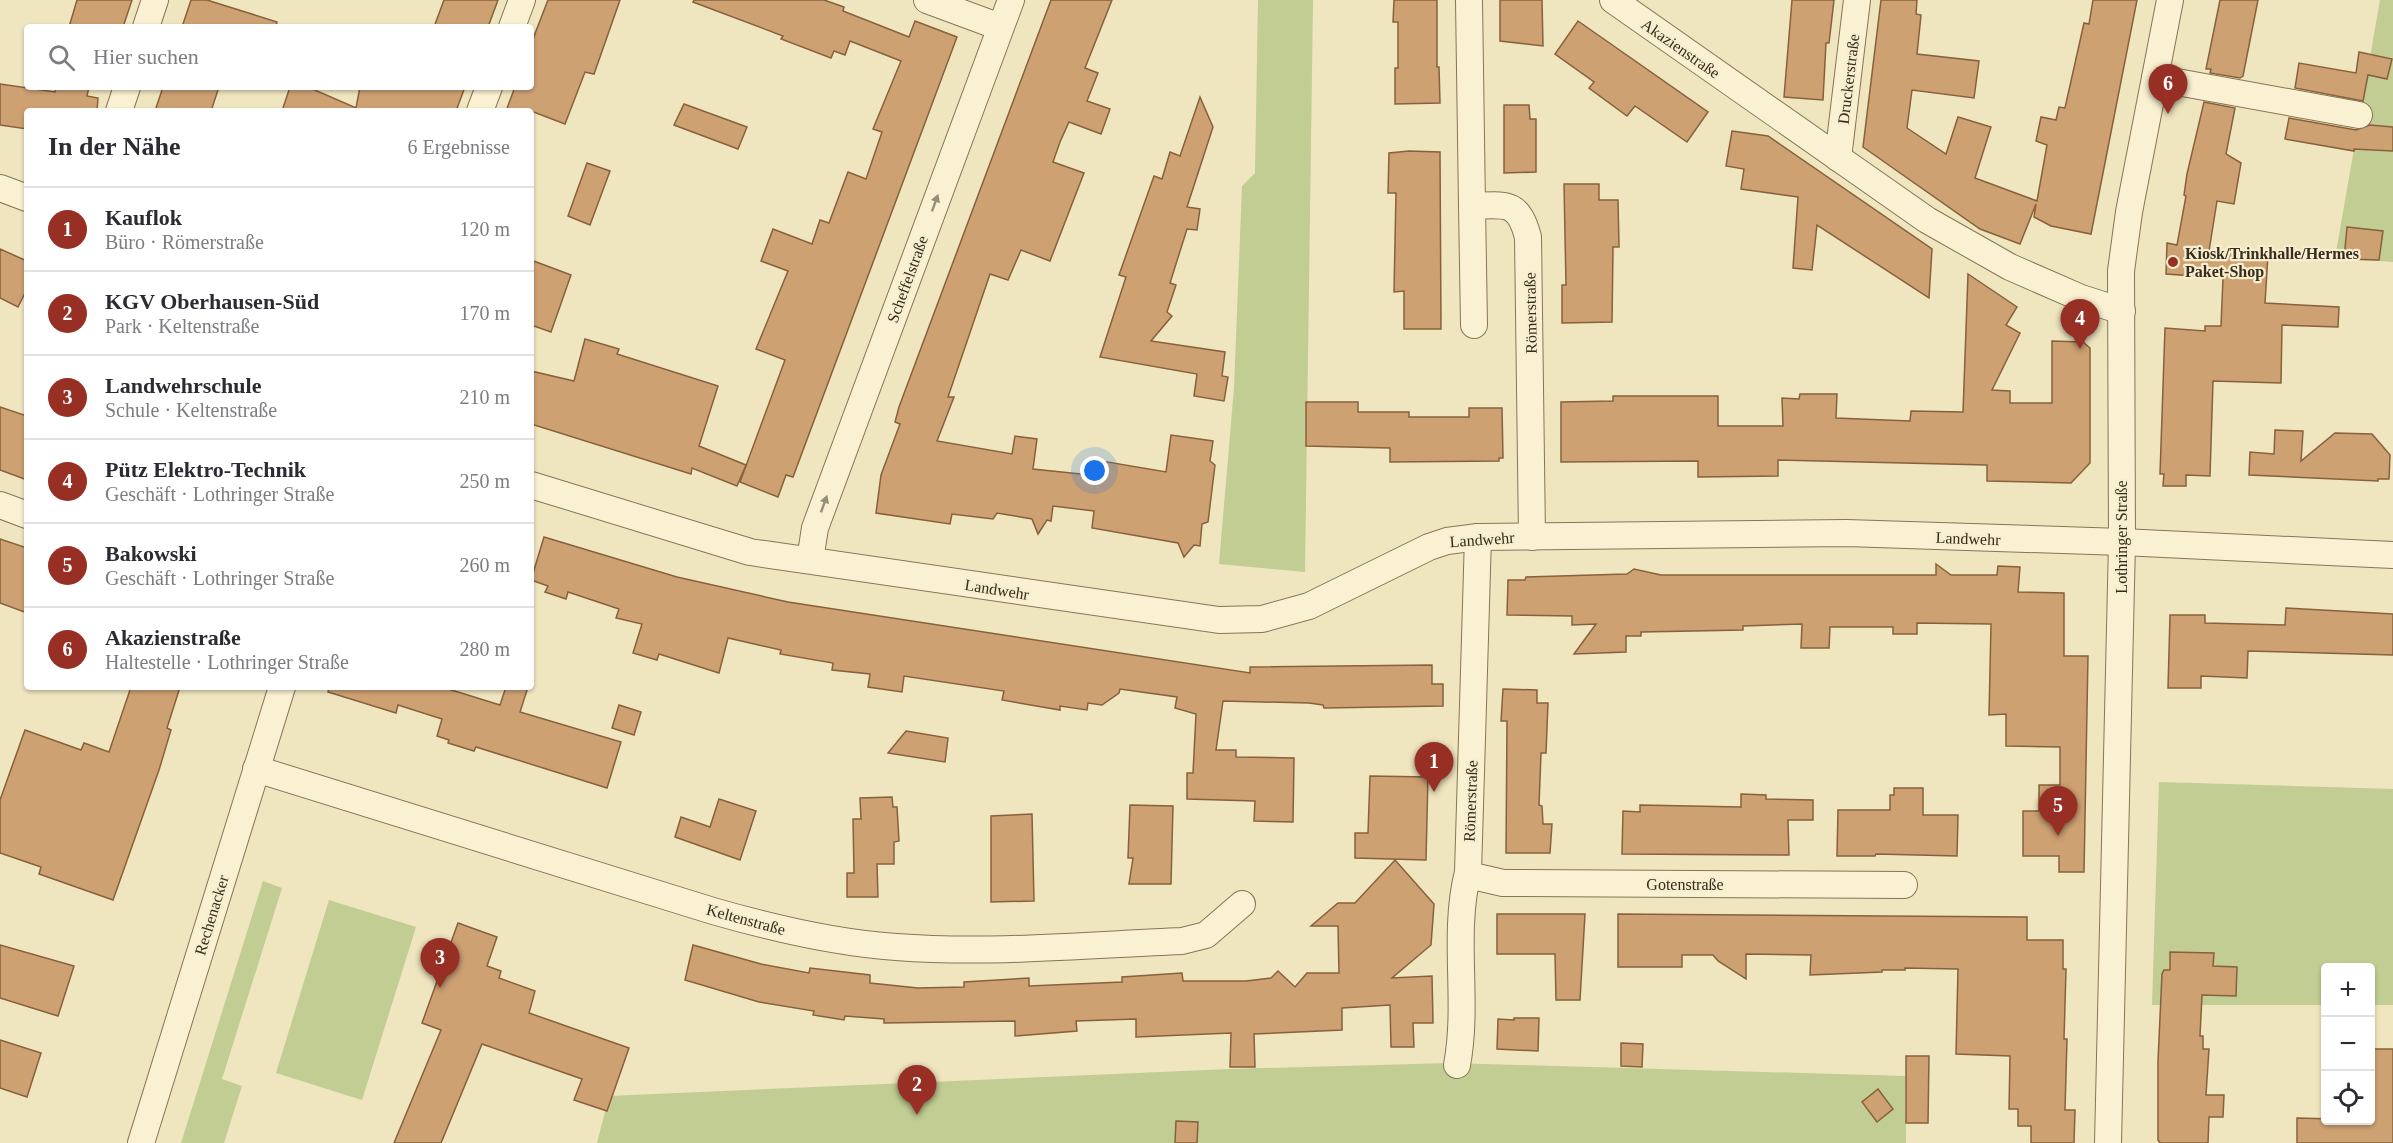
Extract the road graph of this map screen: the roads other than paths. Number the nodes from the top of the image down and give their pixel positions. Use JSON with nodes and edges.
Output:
{"nodes":[{"id":1,"x":155,"y":0,"type":"edge"},
{"id":2,"x":522,"y":0,"type":"edge"},
{"id":3,"x":927,"y":0,"type":"edge"},
{"id":4,"x":1011,"y":0,"type":"edge"},
{"id":5,"x":1469,"y":0,"type":"edge"},
{"id":6,"x":1613,"y":0,"type":"edge"},
{"id":7,"x":1857,"y":0,"type":"edge"},
{"id":8,"x":2170,"y":0,"type":"edge"},
{"id":9,"x":147,"y":24,"type":"edge"},
{"id":10,"x":513,"y":24,"type":"edge"},
{"id":11,"x":1000,"y":27,"type":"junction"},
{"id":12,"x":2155,"y":78,"type":"junction"},
{"id":13,"x":126,"y":90,"type":"edge"},
{"id":14,"x":488,"y":90,"type":"edge"},
{"id":15,"x":120,"y":108,"type":"edge"},
{"id":16,"x":481,"y":108,"type":"edge"},
{"id":17,"x":2359,"y":115,"type":"dead end"},
{"id":18,"x":1838,"y":158,"type":"junction"},
{"id":19,"x":0,"y":188,"type":"edge"},
{"id":20,"x":24,"y":197,"type":"edge"},
{"id":21,"x":1472,"y":206,"type":"junction"},
{"id":22,"x":2122,"y":311,"type":"junction"},
{"id":23,"x":1474,"y":324,"type":"dead end"},
{"id":24,"x":534,"y":486,"type":"edge"},
{"id":25,"x":0,"y":506,"type":"edge"},
{"id":26,"x":24,"y":514,"type":"edge"},
{"id":27,"x":1478,"y":537,"type":"junction"},
{"id":28,"x":1532,"y":537,"type":"junction"},
{"id":29,"x":2122,"y":542,"type":"junction"},
{"id":30,"x":2393,"y":555,"type":"edge"},
{"id":31,"x":810,"y":560,"type":"junction"},
{"id":32,"x":281,"y":690,"type":"edge"},
{"id":33,"x":256,"y":769,"type":"junction"},
{"id":34,"x":1468,"y":872,"type":"junction"},
{"id":35,"x":1904,"y":885,"type":"dead end"},
{"id":36,"x":1242,"y":904,"type":"dead end"},
{"id":37,"x":1457,"y":1065,"type":"dead end"},
{"id":38,"x":141,"y":1143,"type":"edge"},
{"id":39,"x":2108,"y":1143,"type":"edge"}],
"edges":[{"from":1,"to":9,"type":"street"},
{"from":2,"to":10,"type":"street"},
{"from":3,"to":11,"type":"street"},
{"from":4,"to":11,"type":"street","name":"Scheffelstraße"},
{"from":5,"to":21,"type":"street"},
{"from":6,"to":18,"type":"street","name":"Akazienstraße"},
{"from":7,"to":18,"type":"street","name":"Druckerstraße"},
{"from":8,"to":12,"type":"street","name":"Lothringer Straße"},
{"from":31,"to":11,"type":"street","name":"Scheffelstraße","one_way":true},
{"from":12,"to":17,"type":"street"},
{"from":12,"to":22,"type":"street","name":"Lothringer Straße"},
{"from":13,"to":15,"type":"street"},
{"from":14,"to":16,"type":"street"},
{"from":18,"to":22,"type":"street","name":"Akazienstraße"},
{"from":19,"to":20,"type":"street"},
{"from":21,"to":23,"type":"street"},
{"from":21,"to":28,"type":"street","name":"Römerstraße"},
{"from":22,"to":29,"type":"street","name":"Lothringer Straße"},
{"from":24,"to":31,"type":"street","name":"Landwehr"},
{"from":25,"to":26,"type":"street"},
{"from":27,"to":28,"type":"street","name":"Landwehr"},
{"from":27,"to":31,"type":"street","name":"Landwehr"},
{"from":27,"to":34,"type":"street","name":"Römerstraße"},
{"from":28,"to":29,"type":"street","name":"Landwehr"},
{"from":29,"to":30,"type":"street","name":"Landwehr"},
{"from":29,"to":39,"type":"street","name":"Lothringer Straße"},
{"from":32,"to":33,"type":"street","name":"Rechenacker"},
{"from":33,"to":36,"type":"street","name":"Keltenstraße"},
{"from":33,"to":38,"type":"street","name":"Rechenacker"},
{"from":34,"to":35,"type":"street","name":"Gotenstraße"},
{"from":34,"to":37,"type":"street","name":"Römerstraße"}]}
